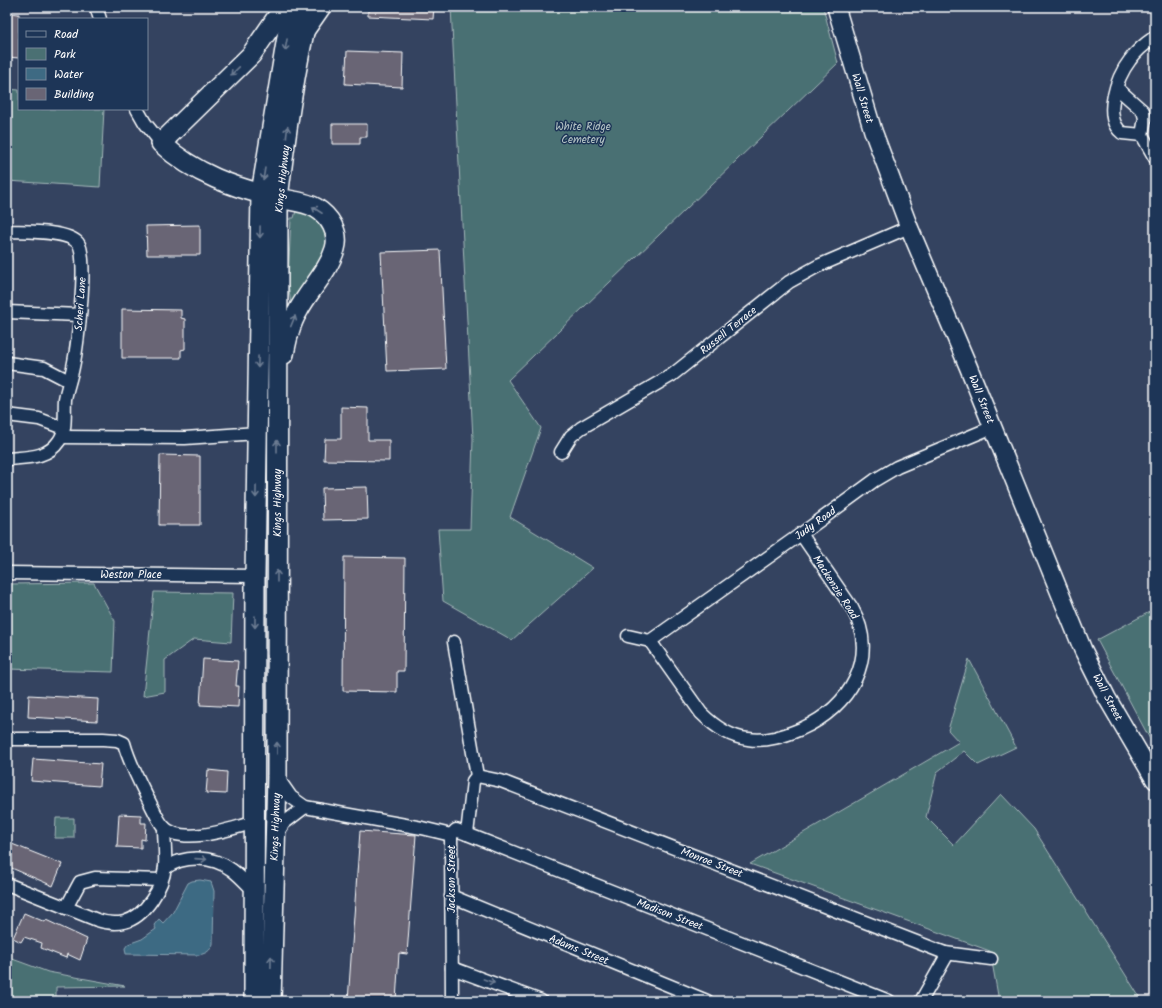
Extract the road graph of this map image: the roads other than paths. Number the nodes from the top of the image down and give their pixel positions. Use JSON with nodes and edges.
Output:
{"nodes":[{"id":1,"x":96,"y":7,"type":"edge"},
{"id":2,"x":284,"y":7,"type":"edge"},
{"id":3,"x":292,"y":7,"type":"edge"},
{"id":4,"x":310,"y":7,"type":"edge"},
{"id":5,"x":322,"y":7,"type":"edge"},
{"id":6,"x":836,"y":7,"type":"edge"},
{"id":7,"x":100,"y":18,"type":"edge"},
{"id":8,"x":302,"y":37,"type":"junction"},
{"id":9,"x":1155,"y":37,"type":"edge"},
{"id":10,"x":1117,"y":88,"type":"junction"},
{"id":11,"x":138,"y":110,"type":"edge"},
{"id":12,"x":1142,"y":135,"type":"junction"},
{"id":13,"x":161,"y":143,"type":"junction"},
{"id":14,"x":1155,"y":158,"type":"edge"},
{"id":15,"x":269,"y":196,"type":"junction"},
{"id":16,"x":909,"y":227,"type":"junction"},
{"id":17,"x":7,"y":231,"type":"edge"},
{"id":18,"x":7,"y":312,"type":"edge"},
{"id":19,"x":79,"y":315,"type":"junction"},
{"id":20,"x":7,"y":363,"type":"edge"},
{"id":21,"x":69,"y":381,"type":"junction"},
{"id":22,"x":277,"y":400,"type":"junction"},
{"id":23,"x":7,"y":415,"type":"edge"},
{"id":24,"x":993,"y":426,"type":"junction"},
{"id":25,"x":62,"y":432,"type":"junction"},
{"id":26,"x":257,"y":433,"type":"junction"},
{"id":27,"x":561,"y":452,"type":"dead end"},
{"id":28,"x":7,"y":459,"type":"edge"},
{"id":29,"x":801,"y":534,"type":"junction"},
{"id":30,"x":7,"y":573,"type":"edge"},
{"id":31,"x":255,"y":576,"type":"junction"},
{"id":32,"x":628,"y":636,"type":"dead end"},
{"id":33,"x":650,"y":641,"type":"junction"},
{"id":34,"x":454,"y":642,"type":"dead end"},
{"id":35,"x":7,"y":739,"type":"edge"},
{"id":36,"x":277,"y":776,"type":"junction"},
{"id":37,"x":477,"y":776,"type":"junction"},
{"id":38,"x":1155,"y":780,"type":"edge"},
{"id":39,"x":305,"y":807,"type":"junction"},
{"id":40,"x":255,"y":822,"type":"junction"},
{"id":41,"x":164,"y":827,"type":"junction"},
{"id":42,"x":467,"y":834,"type":"junction"},
{"id":43,"x":451,"y":835,"type":"junction"},
{"id":44,"x":274,"y":838,"type":"junction"},
{"id":45,"x":163,"y":874,"type":"junction"},
{"id":46,"x":7,"y":884,"type":"edge"},
{"id":47,"x":254,"y":891,"type":"junction"},
{"id":48,"x":451,"y":896,"type":"junction"},
{"id":49,"x":66,"y":908,"type":"junction"},
{"id":50,"x":945,"y":952,"type":"junction"},
{"id":51,"x":990,"y":959,"type":"dead end"},
{"id":52,"x":452,"y":968,"type":"junction"},
{"id":53,"x":254,"y":1001,"type":"edge"},
{"id":54,"x":271,"y":1001,"type":"edge"},
{"id":55,"x":452,"y":1001,"type":"edge"},
{"id":56,"x":541,"y":1001,"type":"edge"},
{"id":57,"x":707,"y":1001,"type":"edge"},
{"id":58,"x":889,"y":1001,"type":"edge"},
{"id":59,"x":921,"y":1001,"type":"edge"}],
"edges":[{"from":1,"to":7,"type":"street"},
{"from":2,"to":13,"type":"main road","one_way":true},
{"from":3,"to":15,"type":"main road","name":"Kings Highway","one_way":true},
{"from":4,"to":8,"type":"main road","name":"Kings Highway"},
{"from":5,"to":8,"type":"street"},
{"from":6,"to":16,"type":"street","name":"Wall Street"},
{"from":15,"to":8,"type":"main road","name":"Kings Highway","one_way":true},
{"from":9,"to":10,"type":"street"},
{"from":10,"to":12,"type":"street"},
{"from":10,"to":12,"type":"street"},
{"from":11,"to":13,"type":"street"},
{"from":12,"to":14,"type":"street"},
{"from":13,"to":15,"type":"main road"},
{"from":15,"to":22,"type":"main road","name":"Kings Highway"},
{"from":22,"to":15,"type":"main road","one_way":true},
{"from":15,"to":26,"type":"main road","name":"Kings Highway","one_way":true},
{"from":16,"to":24,"type":"street","name":"Wall Street"},
{"from":16,"to":27,"type":"street","name":"Russell Terrace"},
{"from":17,"to":19,"type":"street","name":"Scheri Lane"},
{"from":18,"to":19,"type":"street"},
{"from":19,"to":21,"type":"street","name":"Scheri Lane"},
{"from":20,"to":21,"type":"street"},
{"from":21,"to":25,"type":"street","name":"Scheri Lane"},
{"from":36,"to":22,"type":"main road","name":"Kings Highway","one_way":true},
{"from":23,"to":25,"type":"street"},
{"from":24,"to":29,"type":"street","name":"Judy Road"},
{"from":24,"to":38,"type":"street","name":"Wall Street"},
{"from":25,"to":26,"type":"street"},
{"from":25,"to":28,"type":"street"},
{"from":26,"to":31,"type":"main road","name":"Kings Highway","one_way":true},
{"from":29,"to":33,"type":"street","name":"Judy Road"},
{"from":29,"to":33,"type":"street","name":"Mackenzie Road"},
{"from":30,"to":31,"type":"street","name":"Weston Place"},
{"from":31,"to":40,"type":"main road","name":"Kings Highway","one_way":true},
{"from":32,"to":33,"type":"street"},
{"from":34,"to":37,"type":"street","name":"Jackson Street"},
{"from":35,"to":41,"type":"street"},
{"from":36,"to":39,"type":"street"},
{"from":36,"to":44,"type":"main road","name":"Kings Highway"},
{"from":37,"to":42,"type":"street","name":"Jackson Street"},
{"from":37,"to":50,"type":"street","name":"Monroe Street"},
{"from":39,"to":43,"type":"street","name":"Jackson Street"},
{"from":39,"to":44,"type":"street"},
{"from":40,"to":41,"type":"street"},
{"from":40,"to":47,"type":"main road","name":"Kings Highway"},
{"from":41,"to":45,"type":"street"},
{"from":42,"to":43,"type":"street","name":"Madison Street"},
{"from":42,"to":58,"type":"street","name":"Madison Street"},
{"from":43,"to":48,"type":"street","name":"Jackson Street"},
{"from":54,"to":44,"type":"main road","name":"Kings Highway","one_way":true},
{"from":45,"to":47,"type":"street","one_way":true},
{"from":45,"to":49,"type":"street"},
{"from":45,"to":49,"type":"street"},
{"from":46,"to":49,"type":"street"},
{"from":47,"to":53,"type":"main road","name":"Kings Highway"},
{"from":48,"to":52,"type":"street","name":"Jackson Street"},
{"from":48,"to":57,"type":"street","name":"Adams Street"},
{"from":50,"to":51,"type":"street","name":"Monroe Street"},
{"from":50,"to":59,"type":"street"},
{"from":52,"to":55,"type":"street","name":"Jackson Street"},
{"from":52,"to":56,"type":"street","one_way":true}]}
